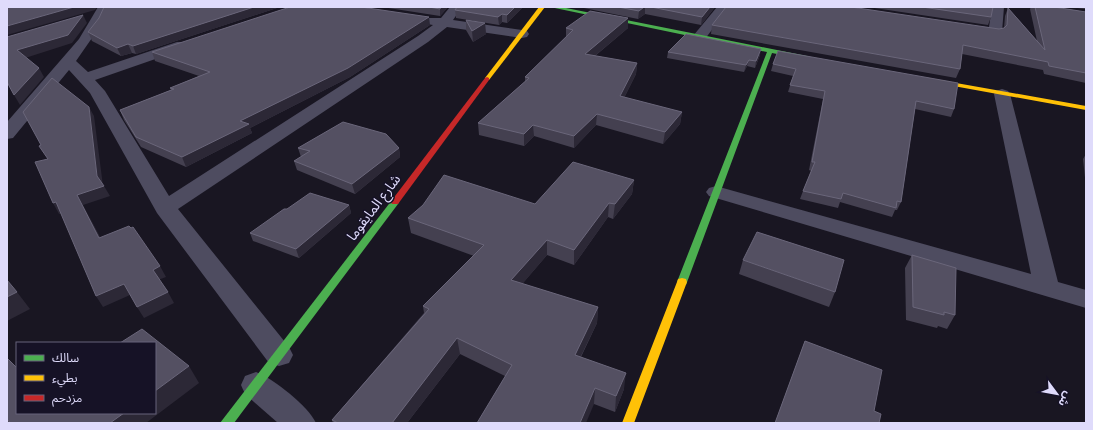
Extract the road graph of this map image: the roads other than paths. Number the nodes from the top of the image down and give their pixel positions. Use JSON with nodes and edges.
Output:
{"nodes":[{"id":1,"x":456,"y":7,"type":"edge"},
{"id":2,"x":542,"y":7,"type":"edge"},
{"id":3,"x":553,"y":7,"type":"edge"},
{"id":4,"x":724,"y":7,"type":"edge"},
{"id":5,"x":998,"y":7,"type":"edge"},
{"id":6,"x":97,"y":13,"type":"edge"},
{"id":7,"x":421,"y":19,"type":"edge"},
{"id":8,"x":444,"y":23,"type":"junction"},
{"id":9,"x":959,"y":27,"type":"edge"},
{"id":10,"x":522,"y":34,"type":"junction"},
{"id":11,"x":700,"y":36,"type":"junction"},
{"id":12,"x":193,"y":42,"type":"edge"},
{"id":13,"x":770,"y":51,"type":"junction"},
{"id":14,"x":816,"y":60,"type":"edge"},
{"id":15,"x":68,"y":61,"type":"junction"},
{"id":16,"x":85,"y":78,"type":"junction"},
{"id":17,"x":917,"y":78,"type":"edge"},
{"id":18,"x":1002,"y":94,"type":"junction"},
{"id":19,"x":1086,"y":108,"type":"edge"},
{"id":20,"x":7,"y":134,"type":"edge"},
{"id":21,"x":716,"y":192,"type":"junction"},
{"id":22,"x":165,"y":208,"type":"junction"},
{"id":23,"x":1047,"y":288,"type":"junction"},
{"id":24,"x":1086,"y":299,"type":"edge"},
{"id":25,"x":279,"y":355,"type":"junction"},
{"id":26,"x":256,"y":386,"type":"junction"},
{"id":27,"x":226,"y":423,"type":"edge"},
{"id":28,"x":300,"y":423,"type":"edge"},
{"id":29,"x":628,"y":423,"type":"edge"}],
"edges":[{"from":1,"to":8,"type":"street"},
{"from":2,"to":10,"type":"street","name":"شارع المايقوما"},
{"from":3,"to":11,"type":"street"},
{"from":4,"to":11,"type":"street"},
{"from":5,"to":9,"type":"street"},
{"from":6,"to":15,"type":"street"},
{"from":7,"to":8,"type":"street"},
{"from":8,"to":10,"type":"street"},
{"from":8,"to":22,"type":"street"},
{"from":10,"to":25,"type":"street","name":"شارع المايقوما"},
{"from":11,"to":13,"type":"street"},
{"from":12,"to":16,"type":"street"},
{"from":13,"to":14,"type":"street"},
{"from":13,"to":21,"type":"street"},
{"from":15,"to":16,"type":"street"},
{"from":15,"to":20,"type":"street"},
{"from":16,"to":22,"type":"street"},
{"from":17,"to":18,"type":"street"},
{"from":18,"to":19,"type":"street"},
{"from":18,"to":23,"type":"street"},
{"from":21,"to":23,"type":"street"},
{"from":21,"to":29,"type":"street"},
{"from":22,"to":25,"type":"street"},
{"from":23,"to":24,"type":"street"},
{"from":25,"to":26,"type":"street","name":"شارع المايقوما"},
{"from":26,"to":27,"type":"street","name":"شارع المايقوما"},
{"from":26,"to":28,"type":"street"}]}
